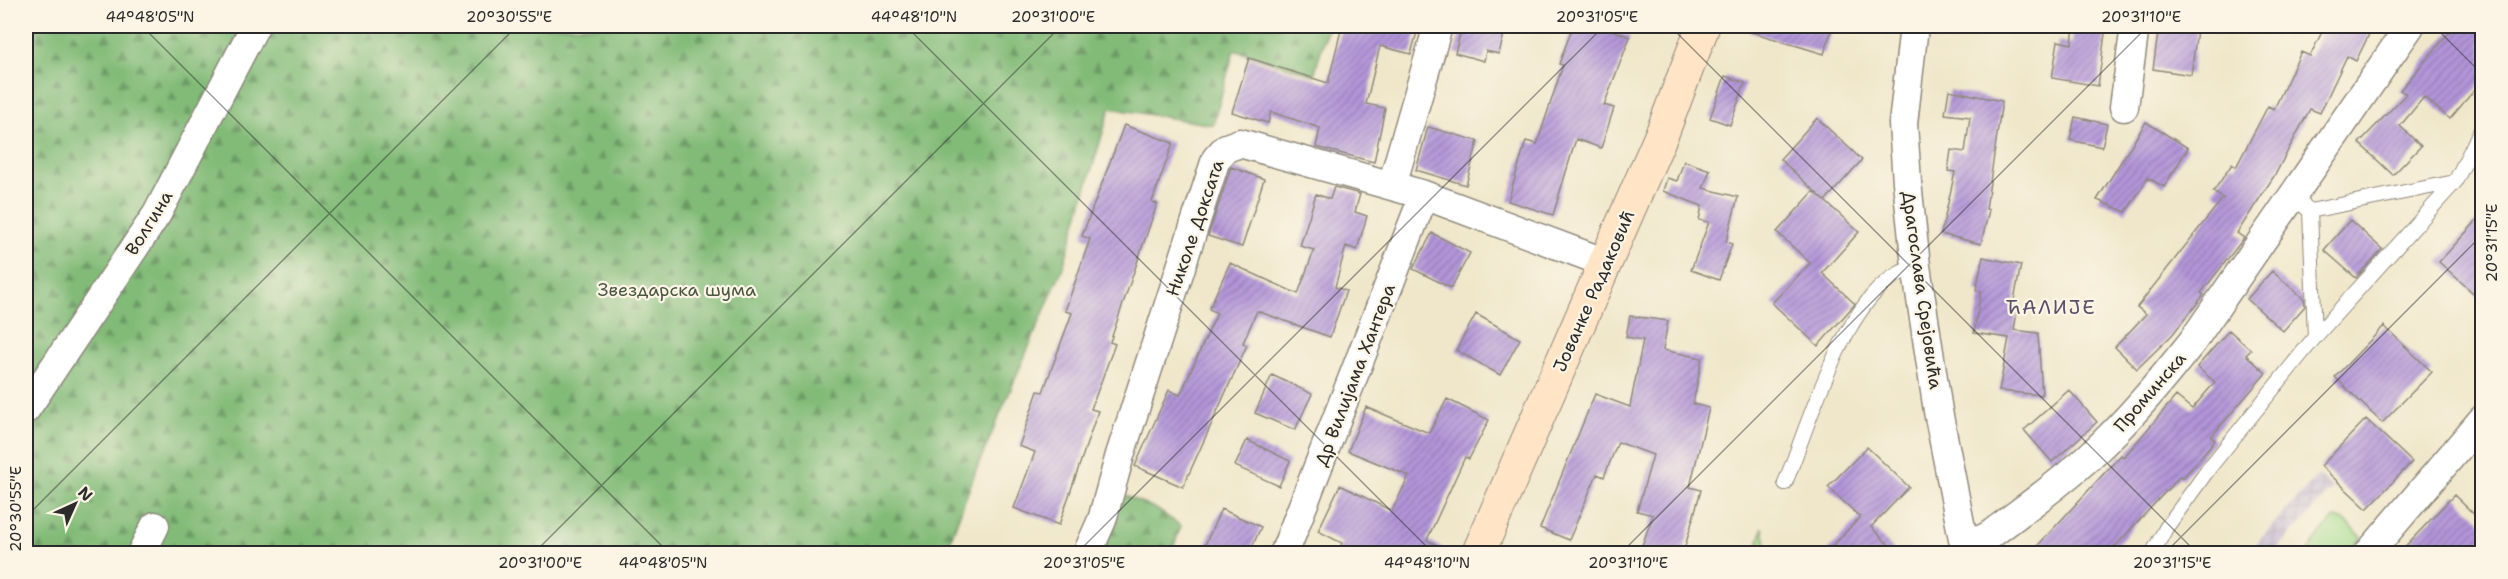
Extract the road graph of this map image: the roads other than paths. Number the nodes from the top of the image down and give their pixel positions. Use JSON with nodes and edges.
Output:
{"nodes":[{"id":1,"x":255,"y":26,"type":"edge"},
{"id":2,"x":1438,"y":26,"type":"edge"},
{"id":3,"x":1702,"y":26,"type":"edge"},
{"id":4,"x":1914,"y":26,"type":"edge"},
{"id":5,"x":2134,"y":26,"type":"edge"},
{"id":6,"x":2410,"y":26,"type":"edge"},
{"id":7,"x":2124,"y":106,"type":"dead end"},
{"id":8,"x":2482,"y":128,"type":"edge"},
{"id":9,"x":2455,"y":182,"type":"junction"},
{"id":10,"x":1392,"y":185,"type":"junction"},
{"id":11,"x":1424,"y":195,"type":"junction"},
{"id":12,"x":2301,"y":203,"type":"junction"},
{"id":13,"x":1606,"y":262,"type":"junction"},
{"id":14,"x":1916,"y":266,"type":"junction"},
{"id":15,"x":2315,"y":337,"type":"junction"},
{"id":16,"x":26,"y":409,"type":"edge"},
{"id":17,"x":2482,"y":420,"type":"edge"},
{"id":18,"x":1785,"y":483,"type":"dead end"},
{"id":19,"x":155,"y":526,"type":"dead end"},
{"id":20,"x":1965,"y":548,"type":"edge"},
{"id":21,"x":141,"y":554,"type":"edge"},
{"id":22,"x":1087,"y":554,"type":"edge"},
{"id":23,"x":1284,"y":554,"type":"edge"},
{"id":24,"x":1478,"y":554,"type":"edge"},
{"id":25,"x":2152,"y":554,"type":"edge"},
{"id":26,"x":2368,"y":554,"type":"edge"}],
"edges":[{"from":1,"to":16,"type":"street","name":"Волгина"},
{"from":2,"to":10,"type":"street"},
{"from":3,"to":13,"type":"main road","name":"Јованке Радаковић"},
{"from":4,"to":14,"type":"street","name":"Драгослава Срејовића"},
{"from":5,"to":7,"type":"street"},
{"from":6,"to":12,"type":"street","name":"Проминска"},
{"from":8,"to":9,"type":"lane"},
{"from":9,"to":12,"type":"lane"},
{"from":9,"to":15,"type":"lane"},
{"from":10,"to":11,"type":"street","name":"Николе Доксата"},
{"from":10,"to":22,"type":"street","name":"Николе Доксата"},
{"from":11,"to":13,"type":"street","name":"Николе Доксата"},
{"from":11,"to":23,"type":"street","name":"Др Вилијама Хантера"},
{"from":12,"to":15,"type":"lane"},
{"from":12,"to":20,"type":"street","name":"Проминска"},
{"from":13,"to":24,"type":"main road","name":"Јованке Радаковић"},
{"from":14,"to":18,"type":"lane"},
{"from":14,"to":20,"type":"street","name":"Драгослава Срејовића"},
{"from":15,"to":25,"type":"lane"},
{"from":17,"to":26,"type":"street"},
{"from":19,"to":21,"type":"street"}]}
